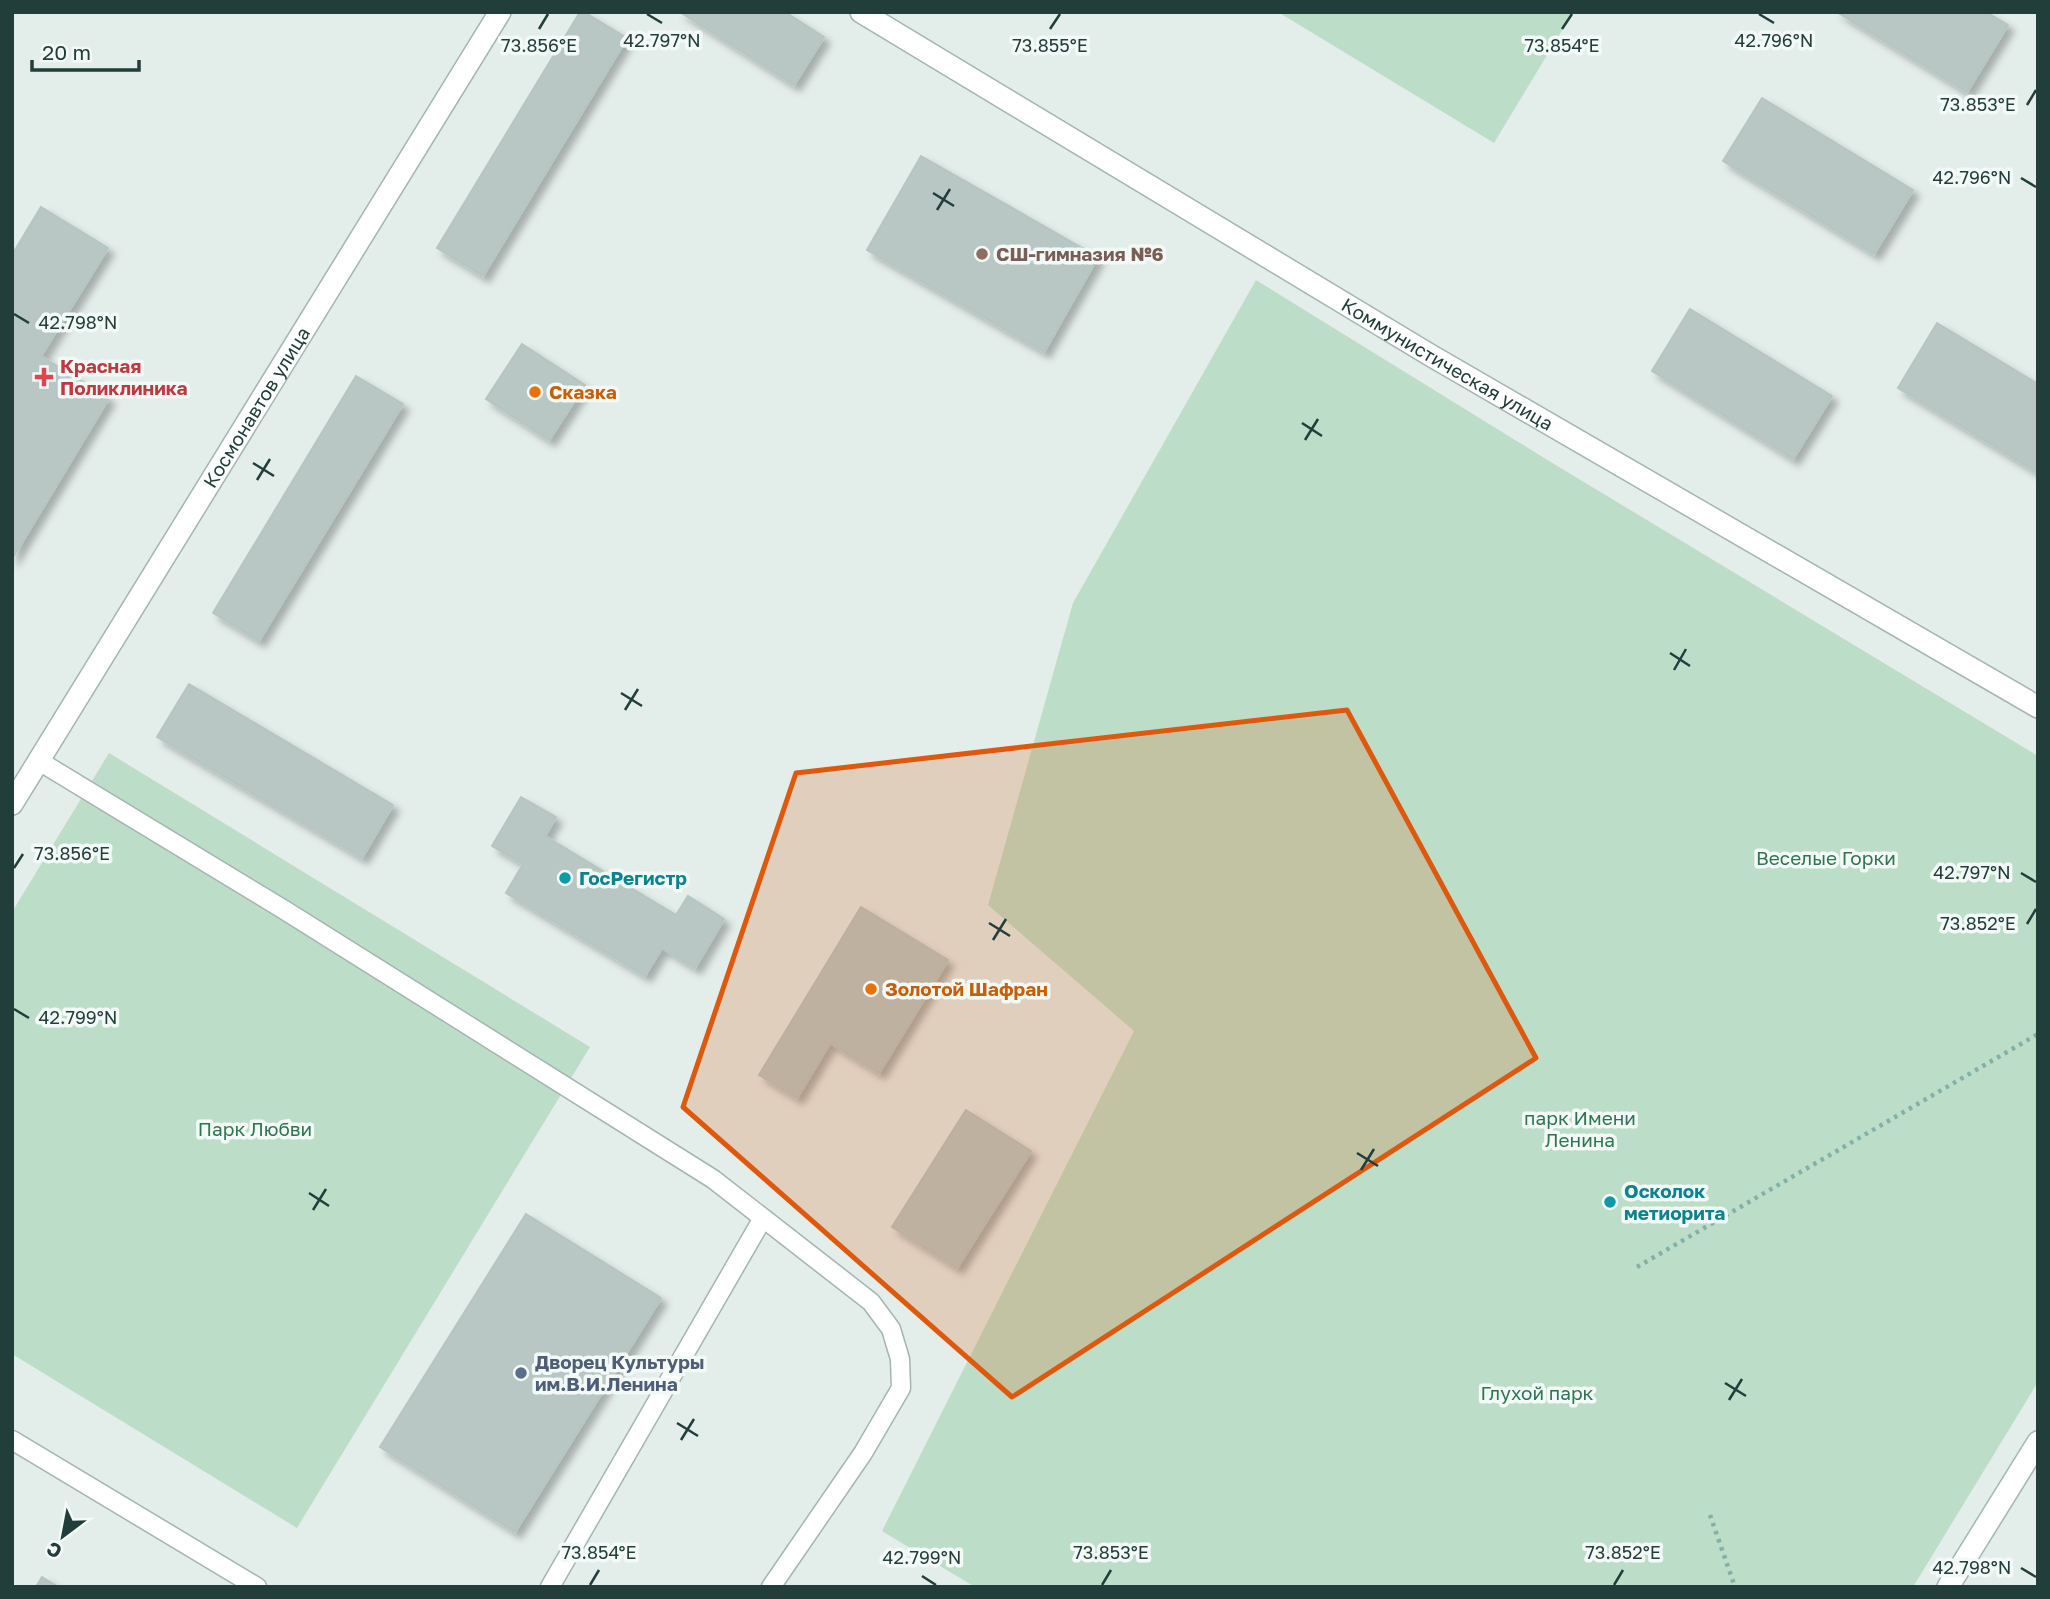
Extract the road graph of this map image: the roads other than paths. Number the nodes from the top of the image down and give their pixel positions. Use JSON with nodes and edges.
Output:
{"nodes":[{"id":1,"x":500,"y":12,"type":"edge"},
{"id":2,"x":861,"y":12,"type":"edge"},
{"id":3,"x":2038,"y":707,"type":"edge"},
{"id":4,"x":38,"y":761,"type":"junction"},
{"id":5,"x":12,"y":804,"type":"edge"},
{"id":6,"x":763,"y":1218,"type":"junction"},
{"id":7,"x":12,"y":1440,"type":"edge"},
{"id":8,"x":2038,"y":1442,"type":"edge"},
{"id":9,"x":257,"y":1587,"type":"edge"},
{"id":10,"x":550,"y":1587,"type":"edge"},
{"id":11,"x":771,"y":1587,"type":"edge"},
{"id":12,"x":1948,"y":1587,"type":"edge"}],
"edges":[{"from":1,"to":4,"type":"street","name":"Космонавтов улица"},
{"from":2,"to":3,"type":"street","name":"Коммунистическая улица"},
{"from":4,"to":5,"type":"street","name":"Космонавтов улица"},
{"from":4,"to":6,"type":"lane"},
{"from":6,"to":10,"type":"lane"},
{"from":6,"to":11,"type":"lane"},
{"from":7,"to":9,"type":"lane"},
{"from":8,"to":12,"type":"street"}]}
